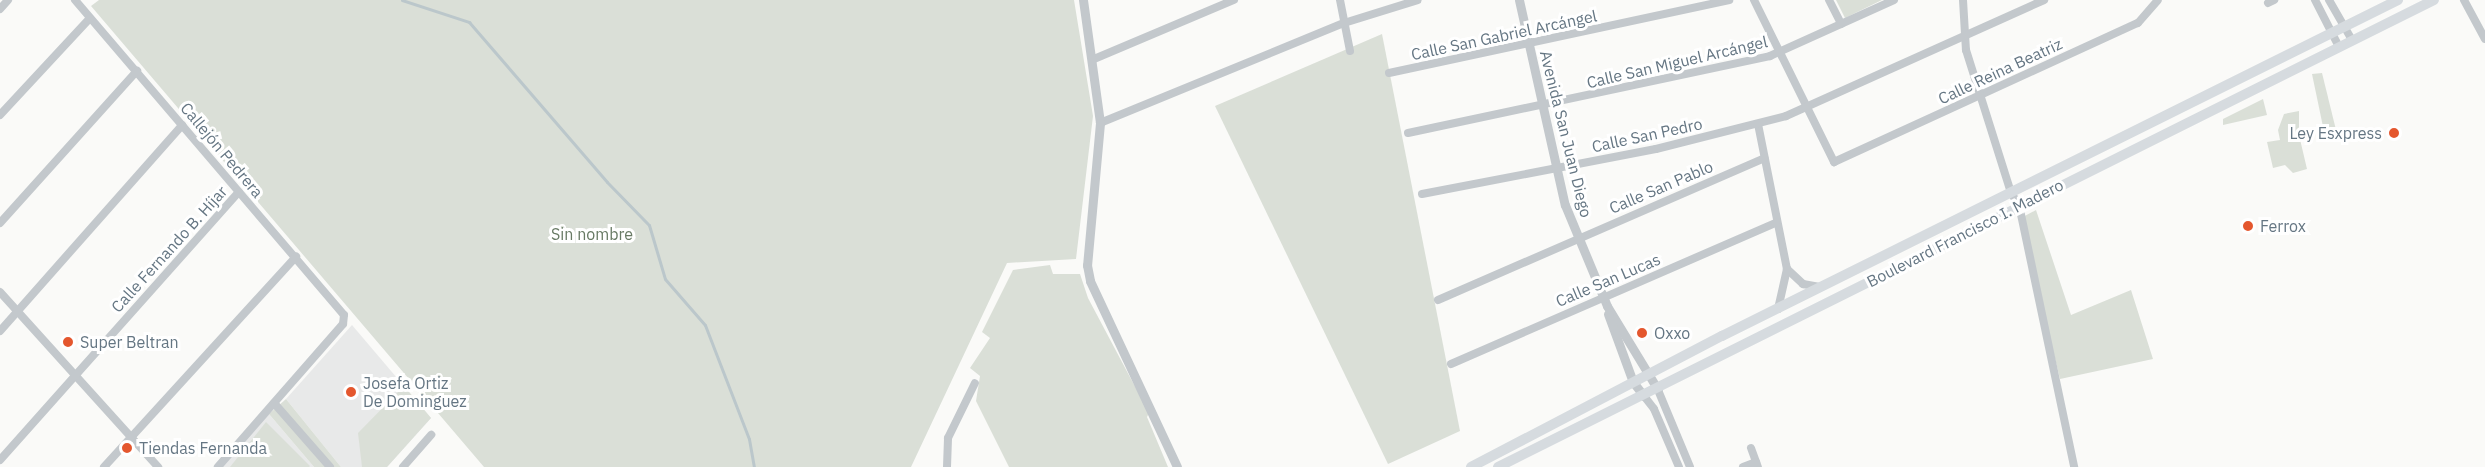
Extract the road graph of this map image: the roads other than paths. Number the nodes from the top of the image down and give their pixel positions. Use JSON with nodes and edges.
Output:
{"nodes":[{"id":1,"x":8,"y":0,"type":"edge"},
{"id":2,"x":75,"y":0,"type":"edge"},
{"id":3,"x":1083,"y":0,"type":"edge"},
{"id":4,"x":1234,"y":0,"type":"edge"},
{"id":5,"x":1340,"y":0,"type":"edge"},
{"id":6,"x":1418,"y":0,"type":"edge"},
{"id":7,"x":1519,"y":0,"type":"edge"},
{"id":8,"x":1729,"y":0,"type":"edge"},
{"id":9,"x":1754,"y":0,"type":"edge"},
{"id":10,"x":1829,"y":0,"type":"edge"},
{"id":11,"x":1894,"y":0,"type":"edge"},
{"id":12,"x":1963,"y":0,"type":"edge"},
{"id":13,"x":2044,"y":0,"type":"edge"},
{"id":14,"x":2158,"y":0,"type":"edge"},
{"id":15,"x":2315,"y":0,"type":"edge"},
{"id":16,"x":2329,"y":0,"type":"edge"},
{"id":17,"x":2398,"y":0,"type":"edge"},
{"id":18,"x":2434,"y":0,"type":"edge"},
{"id":19,"x":2464,"y":0,"type":"edge"},
{"id":20,"x":2027,"y":4,"type":"edge"},
{"id":21,"x":0,"y":9,"type":"edge"},
{"id":22,"x":90,"y":18,"type":"junction"},
{"id":23,"x":1344,"y":23,"type":"junction"},
{"id":24,"x":1841,"y":24,"type":"junction"},
{"id":25,"x":2344,"y":27,"type":"junction"},
{"id":26,"x":2332,"y":33,"type":"junction"},
{"id":27,"x":1963,"y":36,"type":"junction"},
{"id":28,"x":2485,"y":39,"type":"edge"},
{"id":29,"x":2352,"y":40,"type":"junction"},
{"id":30,"x":1529,"y":44,"type":"junction"},
{"id":31,"x":2338,"y":47,"type":"junction"},
{"id":32,"x":1350,"y":51,"type":"dead end"},
{"id":33,"x":1779,"y":52,"type":"junction"},
{"id":34,"x":1094,"y":59,"type":"junction"},
{"id":35,"x":137,"y":71,"type":"junction"},
{"id":36,"x":1389,"y":73,"type":"dead end"},
{"id":37,"x":1978,"y":95,"type":"junction"},
{"id":38,"x":1543,"y":106,"type":"junction"},
{"id":39,"x":1804,"y":109,"type":"junction"},
{"id":40,"x":0,"y":115,"type":"edge"},
{"id":41,"x":1100,"y":123,"type":"junction"},
{"id":42,"x":1758,"y":124,"type":"junction"},
{"id":43,"x":182,"y":125,"type":"junction"},
{"id":44,"x":1408,"y":133,"type":"dead end"},
{"id":45,"x":1764,"y":158,"type":"junction"},
{"id":46,"x":1557,"y":168,"type":"junction"},
{"id":47,"x":240,"y":192,"type":"junction"},
{"id":48,"x":2011,"y":193,"type":"junction"},
{"id":49,"x":1422,"y":194,"type":"dead end"},
{"id":50,"x":2019,"y":205,"type":"junction"},
{"id":51,"x":0,"y":224,"type":"edge"},
{"id":52,"x":1776,"y":224,"type":"junction"},
{"id":53,"x":1577,"y":238,"type":"junction"},
{"id":54,"x":296,"y":258,"type":"junction"},
{"id":55,"x":1786,"y":269,"type":"junction"},
{"id":56,"x":1821,"y":287,"type":"junction"},
{"id":57,"x":0,"y":292,"type":"edge"},
{"id":58,"x":1602,"y":296,"type":"junction"},
{"id":59,"x":1438,"y":300,"type":"dead end"},
{"id":60,"x":1607,"y":306,"type":"junction"},
{"id":61,"x":1778,"y":309,"type":"junction"},
{"id":62,"x":19,"y":311,"type":"junction"},
{"id":63,"x":0,"y":331,"type":"edge"},
{"id":64,"x":1451,"y":364,"type":"dead end"},
{"id":65,"x":76,"y":372,"type":"junction"},
{"id":66,"x":1647,"y":375,"type":"junction"},
{"id":67,"x":1633,"y":382,"type":"junction"},
{"id":68,"x":975,"y":383,"type":"dead end"},
{"id":69,"x":1658,"y":390,"type":"junction"},
{"id":70,"x":1644,"y":396,"type":"junction"},
{"id":71,"x":274,"y":403,"type":"junction"},
{"id":72,"x":431,"y":435,"type":"dead end"},
{"id":73,"x":132,"y":436,"type":"junction"},
{"id":74,"x":1751,"y":448,"type":"dead end"},
{"id":75,"x":0,"y":460,"type":"edge"},
{"id":76,"x":1757,"y":464,"type":"edge"},
{"id":77,"x":104,"y":467,"type":"edge"},
{"id":78,"x":158,"y":467,"type":"edge"},
{"id":79,"x":218,"y":467,"type":"edge"},
{"id":80,"x":330,"y":467,"type":"edge"},
{"id":81,"x":402,"y":467,"type":"edge"},
{"id":82,"x":947,"y":467,"type":"edge"},
{"id":83,"x":1177,"y":467,"type":"edge"},
{"id":84,"x":1471,"y":467,"type":"edge"},
{"id":85,"x":1498,"y":467,"type":"edge"},
{"id":86,"x":1679,"y":467,"type":"edge"},
{"id":87,"x":1690,"y":467,"type":"edge"},
{"id":88,"x":1743,"y":467,"type":"edge"},
{"id":89,"x":2074,"y":467,"type":"edge"}],
"edges":[{"from":1,"to":21,"type":"street"},
{"from":2,"to":22,"type":"street","name":"Callejón Pedrera"},
{"from":3,"to":34,"type":"street"},
{"from":4,"to":34,"type":"street"},
{"from":5,"to":23,"type":"street"},
{"from":6,"to":23,"type":"street"},
{"from":7,"to":30,"type":"street","name":"Avenida San Juan Diego"},
{"from":8,"to":30,"type":"street","name":"Calle San Gabriel Arcángel"},
{"from":9,"to":33,"type":"street"},
{"from":10,"to":24,"type":"street"},
{"from":11,"to":24,"type":"street","name":"Calle San Miguel Arcángel"},
{"from":12,"to":27,"type":"street"},
{"from":13,"to":20,"type":"street","name":"Calle San Pedro"},
{"from":14,"to":37,"type":"street","name":"Calle Reina Beatriz"},
{"from":15,"to":26,"type":"street"},
{"from":16,"to":25,"type":"street"},
{"from":17,"to":25,"type":"main road","name":"Boulevard Francisco I. Madero"},
{"from":18,"to":29,"type":"main road","name":"Boulevard Francisco I. Madero"},
{"from":19,"to":28,"type":"street"},
{"from":20,"to":27,"type":"street","name":"Calle San Pedro"},
{"from":22,"to":35,"type":"street","name":"Callejón Pedrera"},
{"from":22,"to":40,"type":"street"},
{"from":23,"to":32,"type":"street"},
{"from":23,"to":41,"type":"street"},
{"from":24,"to":33,"type":"street","name":"Calle San Miguel Arcángel"},
{"from":25,"to":26,"type":"main road","name":"Boulevard Francisco I. Madero"},
{"from":25,"to":29,"type":"street"},
{"from":26,"to":31,"type":"street"},
{"from":26,"to":48,"type":"main road","name":"Boulevard Francisco I. Madero"},
{"from":27,"to":37,"type":"street"},
{"from":27,"to":39,"type":"street","name":"Calle San Pedro"},
{"from":29,"to":31,"type":"main road","name":"Boulevard Francisco I. Madero"},
{"from":30,"to":36,"type":"street","name":"Calle San Gabriel Arcángel"},
{"from":30,"to":38,"type":"street","name":"Avenida San Juan Diego"},
{"from":31,"to":50,"type":"main road","name":"Boulevard Francisco I. Madero"},
{"from":33,"to":38,"type":"street","name":"Calle San Miguel Arcángel"},
{"from":33,"to":39,"type":"street"},
{"from":34,"to":41,"type":"street"},
{"from":35,"to":43,"type":"street","name":"Callejón Pedrera"},
{"from":35,"to":51,"type":"street"},
{"from":37,"to":39,"type":"street","name":"Calle Reina Beatriz"},
{"from":37,"to":48,"type":"street"},
{"from":38,"to":44,"type":"street","name":"Calle San Miguel Arcángel"},
{"from":38,"to":46,"type":"street","name":"Avenida San Juan Diego"},
{"from":39,"to":42,"type":"street","name":"Calle San Pedro"},
{"from":41,"to":83,"type":"street"},
{"from":42,"to":45,"type":"street"},
{"from":42,"to":46,"type":"street","name":"Calle San Pedro"},
{"from":43,"to":47,"type":"street","name":"Callejón Pedrera"},
{"from":43,"to":62,"type":"street"},
{"from":45,"to":52,"type":"street"},
{"from":45,"to":53,"type":"street","name":"Calle San Pablo"},
{"from":46,"to":49,"type":"street","name":"Calle San Pedro"},
{"from":46,"to":53,"type":"street","name":"Avenida San Juan Diego"},
{"from":47,"to":54,"type":"street","name":"Callejón Pedrera"},
{"from":47,"to":65,"type":"street","name":"Calle Fernando B. Híjar"},
{"from":48,"to":50,"type":"street"},
{"from":48,"to":56,"type":"main road","name":"Boulevard Francisco I. Madero"},
{"from":50,"to":69,"type":"main road","name":"Boulevard Francisco I. Madero"},
{"from":50,"to":89,"type":"street"},
{"from":52,"to":55,"type":"street"},
{"from":52,"to":58,"type":"street","name":"Calle San Lucas"},
{"from":53,"to":58,"type":"street","name":"Avenida San Juan Diego"},
{"from":53,"to":59,"type":"street","name":"Calle San Pablo"},
{"from":54,"to":71,"type":"street","name":"Callejón Pedrera"},
{"from":54,"to":73,"type":"street"},
{"from":55,"to":56,"type":"street"},
{"from":55,"to":61,"type":"street"},
{"from":56,"to":61,"type":"main road","name":"Boulevard Francisco I. Madero"},
{"from":57,"to":62,"type":"street"},
{"from":58,"to":60,"type":"street","name":"Avenida San Juan Diego"},
{"from":58,"to":64,"type":"street","name":"Calle San Lucas"},
{"from":60,"to":66,"type":"street","name":"Avenida San Juan Diego"},
{"from":60,"to":67,"type":"street","name":"Avenida San Juan Diego"},
{"from":61,"to":66,"type":"main road","name":"Boulevard Francisco I. Madero"},
{"from":62,"to":63,"type":"street"},
{"from":62,"to":65,"type":"street"},
{"from":65,"to":73,"type":"street"},
{"from":65,"to":75,"type":"street","name":"Calle Fernando B. Híjar"},
{"from":66,"to":67,"type":"main road","name":"Boulevard Francisco I. Madero"},
{"from":66,"to":69,"type":"street","name":"Avenida San Juan Diego"},
{"from":67,"to":70,"type":"street","name":"Avenida San Juan Diego"},
{"from":67,"to":84,"type":"main road","name":"Boulevard Francisco I. Madero"},
{"from":68,"to":82,"type":"street"},
{"from":69,"to":70,"type":"main road","name":"Boulevard Francisco I. Madero"},
{"from":69,"to":87,"type":"street"},
{"from":70,"to":85,"type":"main road","name":"Boulevard Francisco I. Madero"},
{"from":70,"to":86,"type":"street"},
{"from":71,"to":79,"type":"street"},
{"from":71,"to":80,"type":"street"},
{"from":72,"to":81,"type":"street"},
{"from":73,"to":77,"type":"street"},
{"from":73,"to":78,"type":"street"},
{"from":74,"to":76,"type":"street"},
{"from":76,"to":88,"type":"street"}]}
